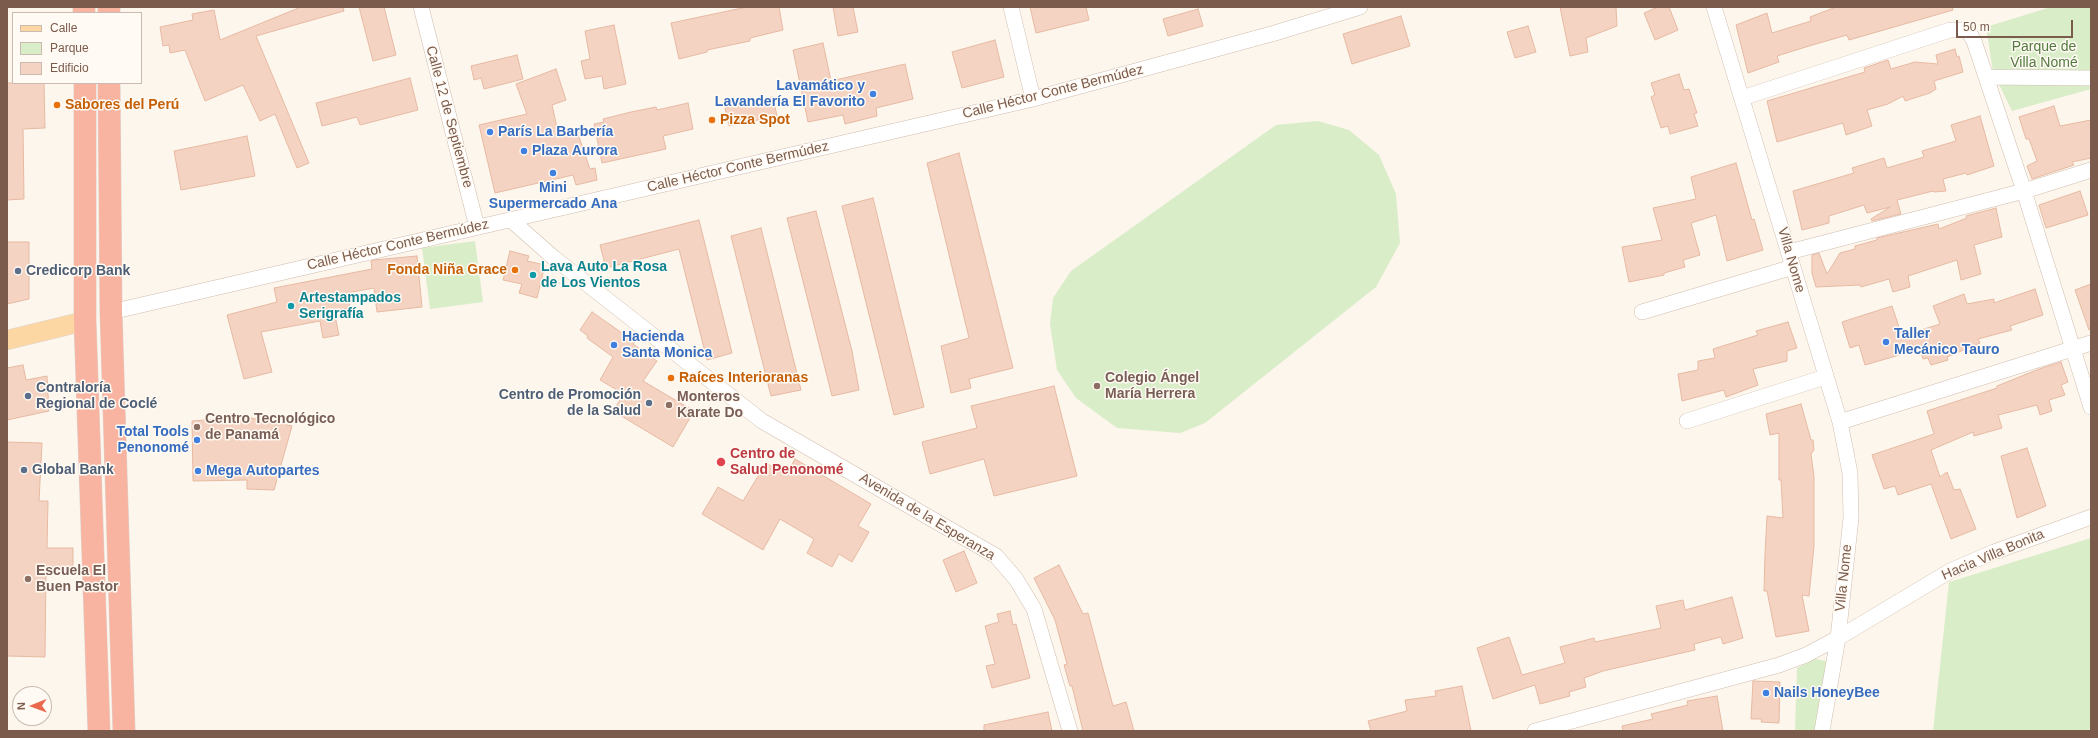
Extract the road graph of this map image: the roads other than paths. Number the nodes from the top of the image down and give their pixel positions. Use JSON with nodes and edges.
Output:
{"nodes":[{"id":1,"x":420,"y":7,"type":"edge"},
{"id":2,"x":1011,"y":7,"type":"edge"},
{"id":3,"x":1360,"y":7,"type":"edge"},
{"id":4,"x":1714,"y":7,"type":"edge"},
{"id":5,"x":1986,"y":77,"type":"junction"},
{"id":6,"x":2091,"y":78,"type":"edge"},
{"id":7,"x":85,"y":84,"type":"edge"},
{"id":8,"x":109,"y":84,"type":"edge"},
{"id":9,"x":1742,"y":98,"type":"junction"},
{"id":10,"x":1032,"y":99,"type":"junction"},
{"id":11,"x":2091,"y":170,"type":"edge"},
{"id":12,"x":2024,"y":191,"type":"junction"},
{"id":13,"x":511,"y":220,"type":"junction"},
{"id":14,"x":478,"y":227,"type":"junction"},
{"id":15,"x":1789,"y":252,"type":"junction"},
{"id":16,"x":1793,"y":267,"type":"junction"},
{"id":17,"x":110,"y":271,"type":"junction"},
{"id":18,"x":111,"y":312,"type":"junction"},
{"id":19,"x":1642,"y":312,"type":"dead end"},
{"id":20,"x":85,"y":321,"type":"junction"},
{"id":21,"x":7,"y":340,"type":"edge"},
{"id":22,"x":2091,"y":343,"type":"edge"},
{"id":23,"x":2073,"y":349,"type":"junction"},
{"id":24,"x":1825,"y":377,"type":"junction"},
{"id":25,"x":87,"y":384,"type":"junction"},
{"id":26,"x":2091,"y":407,"type":"edge"},
{"id":27,"x":1687,"y":421,"type":"dead end"},
{"id":28,"x":1840,"y":422,"type":"junction"},
{"id":29,"x":2091,"y":517,"type":"edge"},
{"id":30,"x":1838,"y":638,"type":"junction"},
{"id":31,"x":99,"y":731,"type":"edge"},
{"id":32,"x":124,"y":731,"type":"edge"},
{"id":33,"x":1070,"y":731,"type":"edge"},
{"id":34,"x":1535,"y":731,"type":"edge"},
{"id":35,"x":1822,"y":731,"type":"edge"}],
"edges":[{"from":1,"to":14,"type":"street","name":"Calle 12 de Septiembre"},
{"from":2,"to":10,"type":"street"},
{"from":3,"to":10,"type":"street","name":"Calle Héctor Conte Bermúdez"},
{"from":4,"to":9,"type":"street","name":"Villa Nome"},
{"from":5,"to":6,"type":"street"},
{"from":5,"to":9,"type":"street"},
{"from":5,"to":12,"type":"street"},
{"from":7,"to":20,"type":"highway"},
{"from":8,"to":17,"type":"highway"},
{"from":9,"to":15,"type":"street","name":"Villa Nome"},
{"from":10,"to":13,"type":"street","name":"Calle Héctor Conte Bermúdez"},
{"from":11,"to":12,"type":"street"},
{"from":12,"to":15,"type":"street"},
{"from":12,"to":23,"type":"street"},
{"from":13,"to":14,"type":"street","name":"Calle Héctor Conte Bermúdez"},
{"from":13,"to":33,"type":"street","name":"Avenida de la Esperanza"},
{"from":14,"to":18,"type":"street","name":"Calle Héctor Conte Bermúdez"},
{"from":15,"to":16,"type":"street","name":"Villa Nome"},
{"from":16,"to":19,"type":"street"},
{"from":16,"to":24,"type":"street","name":"Villa Nome"},
{"from":17,"to":18,"type":"highway"},
{"from":17,"to":20,"type":"highway"},
{"from":18,"to":25,"type":"highway"},
{"from":18,"to":32,"type":"highway"},
{"from":20,"to":21,"type":"main road"},
{"from":20,"to":25,"type":"highway"},
{"from":22,"to":23,"type":"street"},
{"from":23,"to":26,"type":"street"},
{"from":23,"to":28,"type":"street"},
{"from":24,"to":27,"type":"street"},
{"from":24,"to":28,"type":"street","name":"Villa Nome"},
{"from":25,"to":31,"type":"highway"},
{"from":28,"to":30,"type":"street","name":"Villa Nome"},
{"from":29,"to":30,"type":"street","name":"Hacia Villa Bonita"},
{"from":30,"to":34,"type":"street","name":"Hacia Villa Bonita"},
{"from":30,"to":35,"type":"street","name":"Villa Nome"}]}
